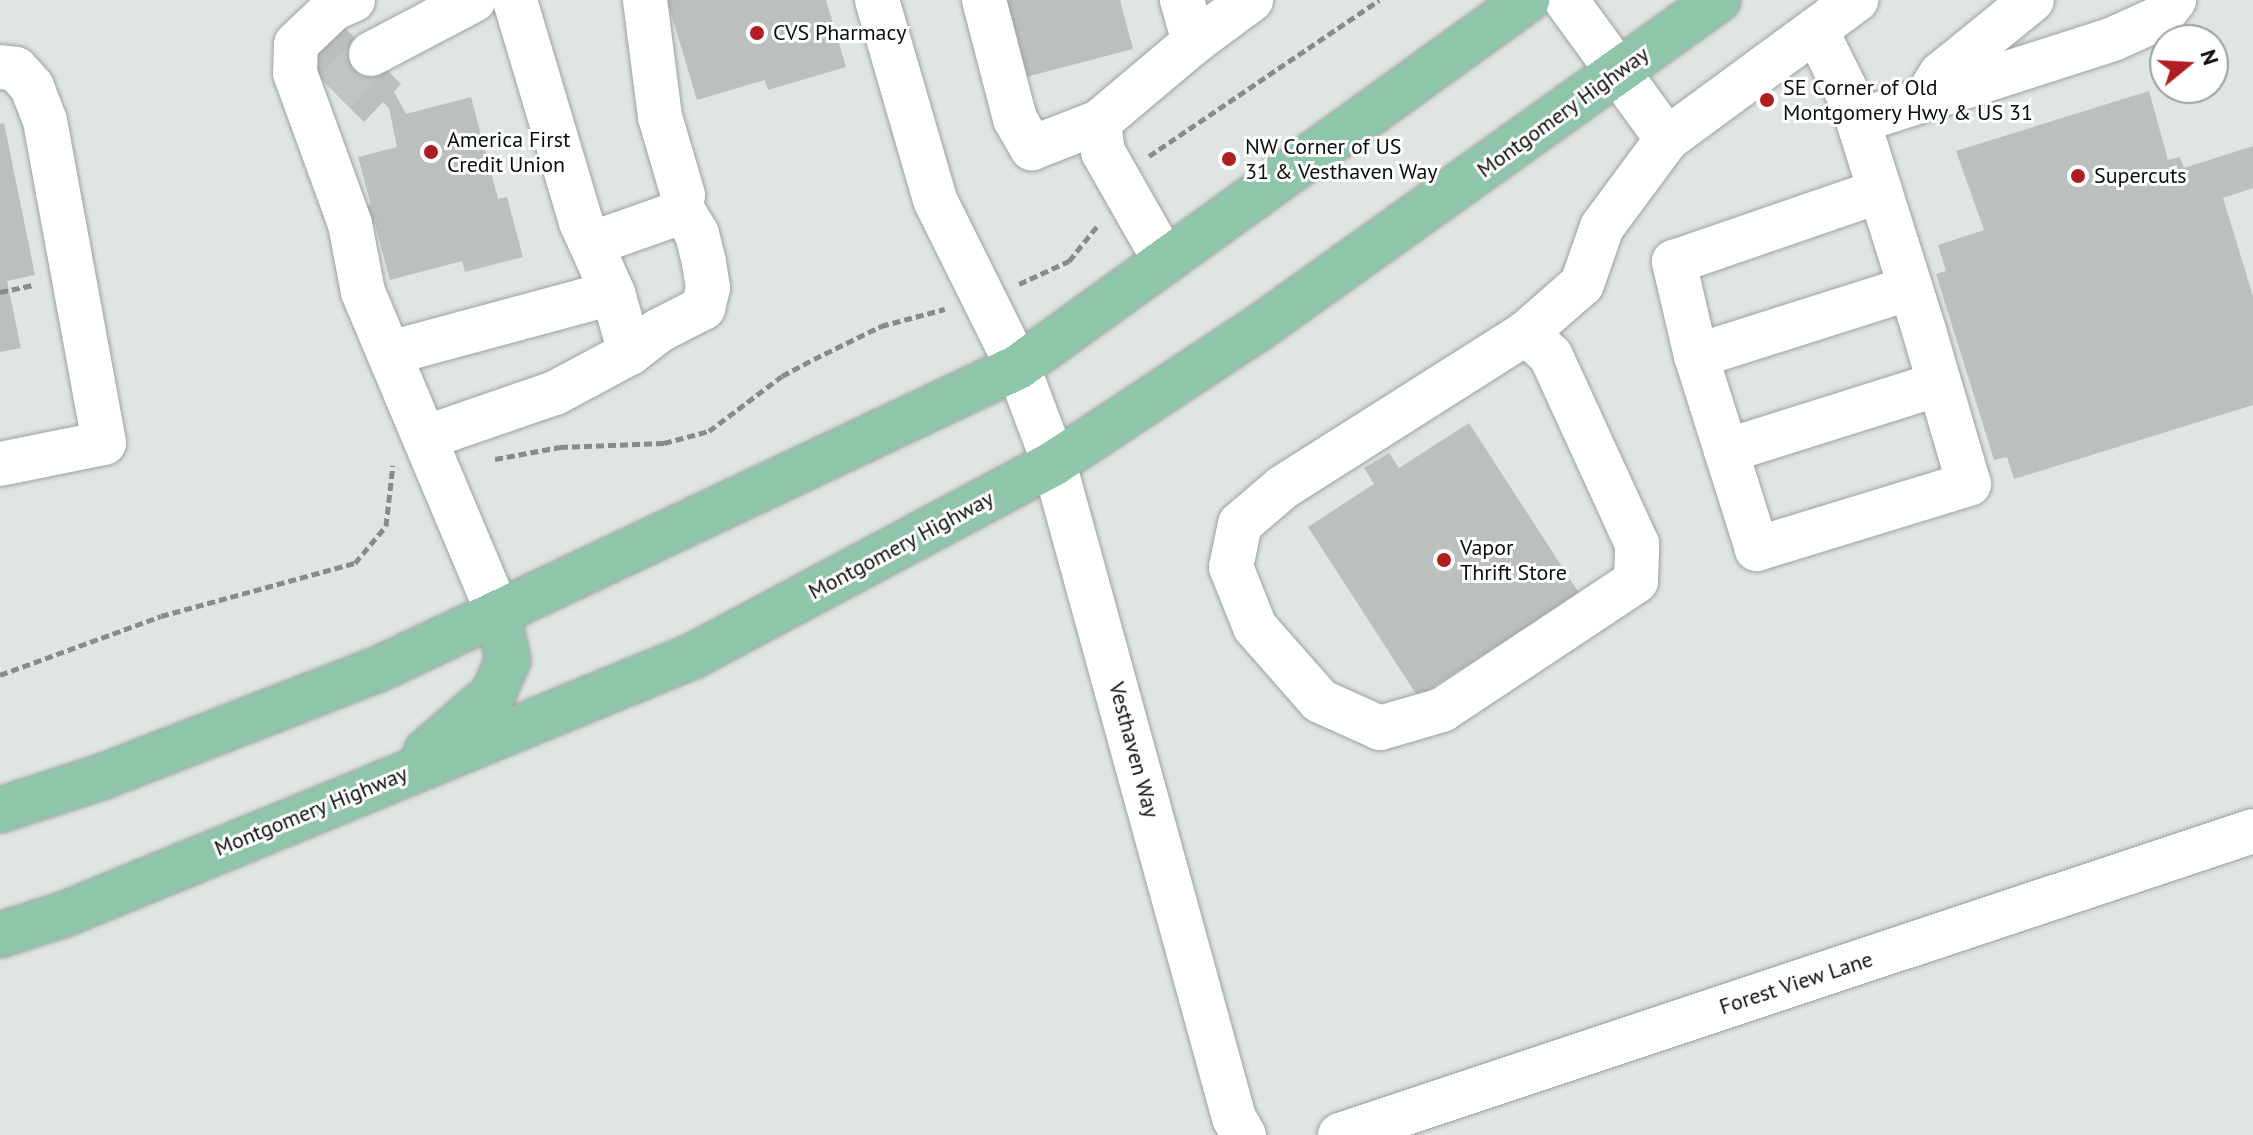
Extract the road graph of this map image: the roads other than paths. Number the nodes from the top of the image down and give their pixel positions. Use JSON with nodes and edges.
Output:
{"nodes":[{"id":1,"x":353,"y":0,"type":"edge"},
{"id":2,"x":474,"y":0,"type":"edge"},
{"id":3,"x":515,"y":0,"type":"edge"},
{"id":4,"x":622,"y":0,"type":"edge"},
{"id":5,"x":645,"y":0,"type":"edge"},
{"id":6,"x":877,"y":0,"type":"edge"},
{"id":7,"x":984,"y":0,"type":"edge"},
{"id":8,"x":1182,"y":0,"type":"edge"},
{"id":9,"x":1251,"y":0,"type":"edge"},
{"id":10,"x":1527,"y":0,"type":"edge"},
{"id":11,"x":1566,"y":0,"type":"edge"},
{"id":12,"x":1718,"y":0,"type":"edge"},
{"id":13,"x":1856,"y":0,"type":"edge"},
{"id":14,"x":2032,"y":0,"type":"edge"},
{"id":15,"x":2174,"y":0,"type":"edge"},
{"id":16,"x":1816,"y":30,"type":"junction"},
{"id":17,"x":1194,"y":42,"type":"junction"},
{"id":18,"x":371,"y":54,"type":"tunnel mouth"},
{"id":19,"x":0,"y":67,"type":"edge"},
{"id":20,"x":1616,"y":75,"type":"junction"},
{"id":21,"x":1926,"y":98,"type":"junction"},
{"id":22,"x":1858,"y":121,"type":"junction"},
{"id":23,"x":1099,"y":122,"type":"junction"},
{"id":24,"x":662,"y":125,"type":"junction"},
{"id":25,"x":1667,"y":139,"type":"junction"},
{"id":26,"x":678,"y":188,"type":"junction"},
{"id":27,"x":1880,"y":191,"type":"junction"},
{"id":28,"x":591,"y":244,"type":"junction"},
{"id":29,"x":1165,"y":261,"type":"junction"},
{"id":30,"x":1910,"y":288,"type":"junction"},
{"id":31,"x":613,"y":293,"type":"junction"},
{"id":32,"x":1526,"y":333,"type":"junction"},
{"id":33,"x":390,"y":353,"type":"junction"},
{"id":34,"x":630,"y":353,"type":"junction"},
{"id":35,"x":1696,"y":356,"type":"junction"},
{"id":36,"x":1018,"y":367,"type":"junction"},
{"id":37,"x":1939,"y":384,"type":"junction"},
{"id":38,"x":432,"y":451,"type":"junction"},
{"id":39,"x":1726,"y":451,"type":"junction"},
{"id":40,"x":1054,"y":463,"type":"junction"},
{"id":41,"x":0,"y":464,"type":"edge"},
{"id":42,"x":498,"y":613,"type":"junction"},
{"id":43,"x":397,"y":777,"type":"junction"},
{"id":44,"x":0,"y":810,"type":"edge"},
{"id":45,"x":2253,"y":831,"type":"edge"},
{"id":46,"x":0,"y":935,"type":"edge"},
{"id":47,"x":1244,"y":1135,"type":"edge"},
{"id":48,"x":1340,"y":1135,"type":"edge"}],
"edges":[{"from":1,"to":33,"type":"street"},
{"from":2,"to":18,"type":"street"},
{"from":3,"to":28,"type":"street"},
{"from":4,"to":24,"type":"street"},
{"from":5,"to":24,"type":"street"},
{"from":6,"to":36,"type":"street","name":"Vesthaven Way"},
{"from":7,"to":23,"type":"street"},
{"from":8,"to":17,"type":"street"},
{"from":9,"to":17,"type":"street"},
{"from":10,"to":29,"type":"main road"},
{"from":11,"to":20,"type":"street"},
{"from":12,"to":20,"type":"main road","name":"Montgomery Highway"},
{"from":13,"to":16,"type":"street"},
{"from":14,"to":21,"type":"street"},
{"from":15,"to":21,"type":"street"},
{"from":16,"to":22,"type":"street"},
{"from":16,"to":25,"type":"street"},
{"from":17,"to":23,"type":"street"},
{"from":19,"to":41,"type":"street"},
{"from":20,"to":25,"type":"street"},
{"from":20,"to":40,"type":"main road","name":"Montgomery Highway"},
{"from":21,"to":22,"type":"street"},
{"from":22,"to":27,"type":"street"},
{"from":23,"to":29,"type":"street"},
{"from":24,"to":26,"type":"street"},
{"from":25,"to":32,"type":"street"},
{"from":26,"to":28,"type":"street"},
{"from":26,"to":34,"type":"street"},
{"from":27,"to":30,"type":"street"},
{"from":27,"to":35,"type":"street"},
{"from":28,"to":31,"type":"street"},
{"from":29,"to":36,"type":"main road"},
{"from":30,"to":35,"type":"street"},
{"from":30,"to":37,"type":"street"},
{"from":31,"to":33,"type":"street"},
{"from":31,"to":34,"type":"street"},
{"from":32,"to":32,"type":"street"},
{"from":33,"to":38,"type":"street"},
{"from":34,"to":38,"type":"street"},
{"from":35,"to":39,"type":"street"},
{"from":36,"to":40,"type":"street","name":"Vesthaven Way"},
{"from":36,"to":42,"type":"main road"},
{"from":37,"to":39,"type":"street"},
{"from":37,"to":39,"type":"street"},
{"from":38,"to":42,"type":"street"},
{"from":40,"to":43,"type":"main road","name":"Montgomery Highway"},
{"from":40,"to":47,"type":"street","name":"Vesthaven Way"},
{"from":42,"to":43,"type":"main road"},
{"from":42,"to":44,"type":"main road"},
{"from":43,"to":46,"type":"main road","name":"Montgomery Highway"},
{"from":45,"to":48,"type":"street","name":"Forest View Lane"}]}
